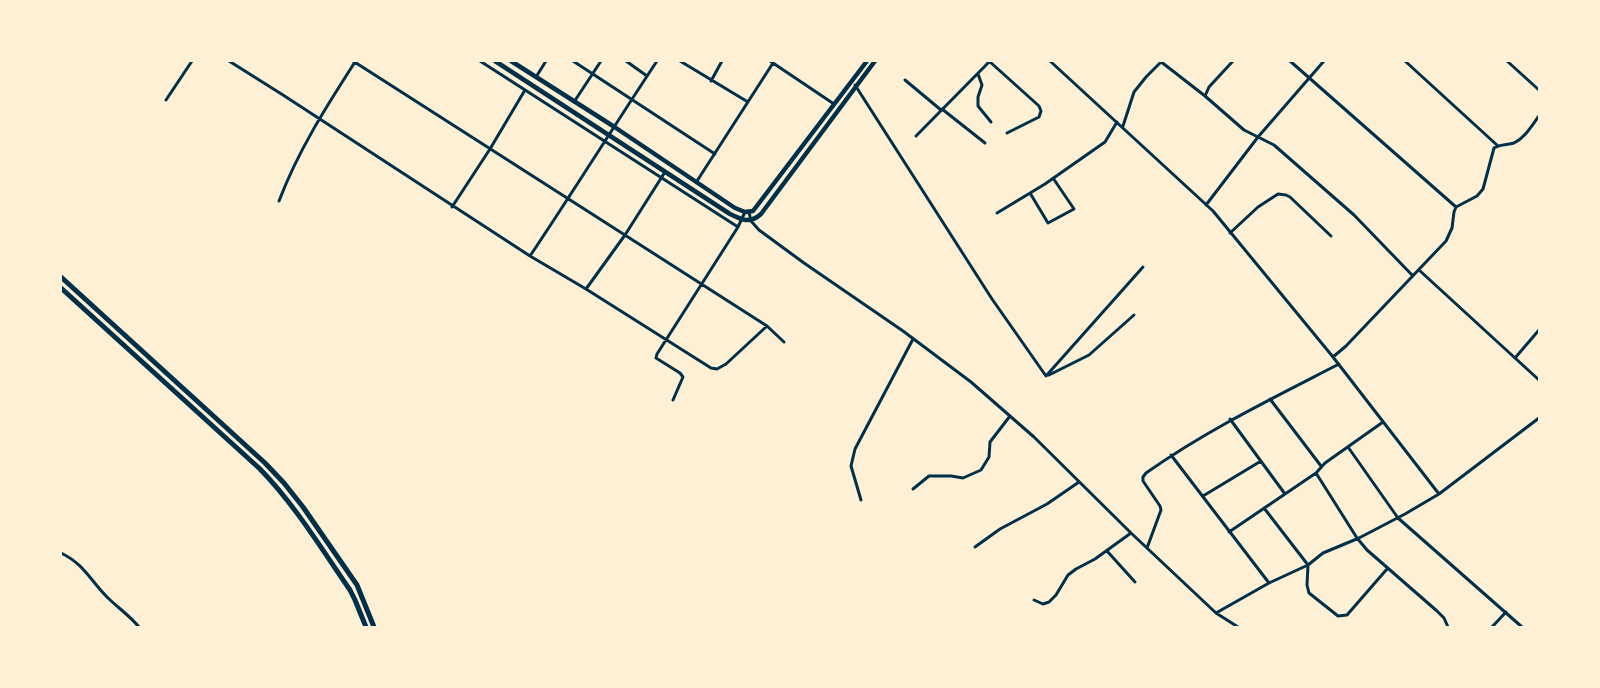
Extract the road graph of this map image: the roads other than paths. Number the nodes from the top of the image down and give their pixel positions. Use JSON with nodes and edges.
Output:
{"nodes":[{"id":1,"x":192,"y":61,"type":"edge"},
{"id":2,"x":229,"y":61,"type":"edge"},
{"id":3,"x":480,"y":61,"type":"edge"},
{"id":4,"x":495,"y":61,"type":"edge"},
{"id":5,"x":511,"y":61,"type":"edge"},
{"id":6,"x":546,"y":61,"type":"edge"},
{"id":7,"x":573,"y":61,"type":"edge"},
{"id":8,"x":602,"y":61,"type":"edge"},
{"id":9,"x":626,"y":61,"type":"edge"},
{"id":10,"x":657,"y":61,"type":"edge"},
{"id":11,"x":680,"y":61,"type":"edge"},
{"id":12,"x":722,"y":61,"type":"edge"},
{"id":13,"x":866,"y":61,"type":"edge"},
{"id":14,"x":874,"y":61,"type":"edge"},
{"id":15,"x":990,"y":61,"type":"edge"},
{"id":16,"x":1050,"y":61,"type":"edge"},
{"id":17,"x":1161,"y":61,"type":"edge"},
{"id":18,"x":1233,"y":61,"type":"edge"},
{"id":19,"x":1290,"y":61,"type":"edge"},
{"id":20,"x":1324,"y":61,"type":"edge"},
{"id":21,"x":1405,"y":61,"type":"edge"},
{"id":22,"x":1507,"y":61,"type":"edge"},
{"id":23,"x":354,"y":62,"type":"edge"},
{"id":24,"x":771,"y":62,"type":"edge"},
{"id":25,"x":593,"y":74,"type":"junction"},
{"id":26,"x":978,"y":74,"type":"junction"},
{"id":27,"x":647,"y":76,"type":"junction"},
{"id":28,"x":536,"y":77,"type":"junction"},
{"id":29,"x":1309,"y":78,"type":"junction"},
{"id":30,"x":711,"y":80,"type":"junction"},
{"id":31,"x":852,"y":80,"type":"junction"},
{"id":32,"x":905,"y":80,"type":"dead end"},
{"id":33,"x":856,"y":87,"type":"junction"},
{"id":34,"x":525,"y":90,"type":"junction"},
{"id":35,"x":1539,"y":90,"type":"edge"},
{"id":36,"x":1205,"y":96,"type":"junction"},
{"id":37,"x":166,"y":100,"type":"dead end"},
{"id":38,"x":632,"y":100,"type":"junction"},
{"id":39,"x":573,"y":102,"type":"junction"},
{"id":40,"x":748,"y":102,"type":"junction"},
{"id":41,"x":834,"y":104,"type":"junction"},
{"id":42,"x":942,"y":110,"type":"junction"},
{"id":43,"x":1539,"y":116,"type":"edge"},
{"id":44,"x":318,"y":118,"type":"junction"},
{"id":45,"x":991,"y":122,"type":"dead end"},
{"id":46,"x":1117,"y":122,"type":"junction"},
{"id":47,"x":614,"y":126,"type":"junction"},
{"id":48,"x":1123,"y":126,"type":"junction"},
{"id":49,"x":1007,"y":133,"type":"dead end"},
{"id":50,"x":608,"y":134,"type":"junction"},
{"id":51,"x":916,"y":136,"type":"dead end"},
{"id":52,"x":1258,"y":137,"type":"junction"},
{"id":53,"x":604,"y":142,"type":"junction"},
{"id":54,"x":985,"y":143,"type":"dead end"},
{"id":55,"x":1498,"y":146,"type":"junction"},
{"id":56,"x":490,"y":149,"type":"junction"},
{"id":57,"x":715,"y":154,"type":"junction"},
{"id":58,"x":666,"y":172,"type":"junction"},
{"id":59,"x":662,"y":178,"type":"junction"},
{"id":60,"x":1053,"y":178,"type":"junction"},
{"id":61,"x":698,"y":182,"type":"junction"},
{"id":62,"x":1030,"y":193,"type":"junction"},
{"id":63,"x":568,"y":199,"type":"junction"},
{"id":64,"x":279,"y":201,"type":"dead end"},
{"id":65,"x":1206,"y":204,"type":"junction"},
{"id":66,"x":452,"y":206,"type":"junction"},
{"id":67,"x":1456,"y":207,"type":"junction"},
{"id":68,"x":747,"y":212,"type":"junction"},
{"id":69,"x":998,"y":213,"type":"dead end"},
{"id":70,"x":741,"y":220,"type":"junction"},
{"id":71,"x":751,"y":221,"type":"junction"},
{"id":72,"x":738,"y":227,"type":"junction"},
{"id":73,"x":1230,"y":233,"type":"junction"},
{"id":74,"x":625,"y":235,"type":"junction"},
{"id":75,"x":1331,"y":236,"type":"dead end"},
{"id":76,"x":530,"y":256,"type":"junction"},
{"id":77,"x":1143,"y":267,"type":"dead end"},
{"id":78,"x":1419,"y":270,"type":"junction"},
{"id":79,"x":61,"y":276,"type":"edge"},
{"id":80,"x":1413,"y":276,"type":"junction"},
{"id":81,"x":701,"y":284,"type":"junction"},
{"id":82,"x":61,"y":288,"type":"edge"},
{"id":83,"x":586,"y":290,"type":"junction"},
{"id":84,"x":1134,"y":315,"type":"dead end"},
{"id":85,"x":767,"y":326,"type":"junction"},
{"id":86,"x":1539,"y":330,"type":"edge"},
{"id":87,"x":913,"y":339,"type":"junction"},
{"id":88,"x":664,"y":340,"type":"junction"},
{"id":89,"x":784,"y":342,"type":"dead end"},
{"id":90,"x":1333,"y":357,"type":"junction"},
{"id":91,"x":1515,"y":358,"type":"junction"},
{"id":92,"x":1339,"y":364,"type":"junction"},
{"id":93,"x":1046,"y":376,"type":"junction"},
{"id":94,"x":1539,"y":380,"type":"edge"},
{"id":95,"x":1270,"y":399,"type":"junction"},
{"id":96,"x":673,"y":400,"type":"dead end"},
{"id":97,"x":1010,"y":416,"type":"junction"},
{"id":98,"x":1539,"y":418,"type":"edge"},
{"id":99,"x":1230,"y":419,"type":"junction"},
{"id":100,"x":1383,"y":422,"type":"junction"},
{"id":101,"x":1348,"y":447,"type":"junction"},
{"id":102,"x":1171,"y":455,"type":"junction"},
{"id":103,"x":1261,"y":461,"type":"junction"},
{"id":104,"x":1322,"y":466,"type":"junction"},
{"id":105,"x":1316,"y":473,"type":"junction"},
{"id":106,"x":1079,"y":482,"type":"junction"},
{"id":107,"x":913,"y":489,"type":"dead end"},
{"id":108,"x":1285,"y":494,"type":"junction"},
{"id":109,"x":1439,"y":494,"type":"junction"},
{"id":110,"x":1202,"y":496,"type":"junction"},
{"id":111,"x":861,"y":500,"type":"dead end"},
{"id":112,"x":1264,"y":508,"type":"junction"},
{"id":113,"x":1398,"y":518,"type":"junction"},
{"id":114,"x":1229,"y":532,"type":"junction"},
{"id":115,"x":1131,"y":533,"type":"junction"},
{"id":116,"x":1357,"y":538,"type":"junction"},
{"id":117,"x":976,"y":547,"type":"dead end"},
{"id":118,"x":1147,"y":548,"type":"junction"},
{"id":119,"x":1106,"y":551,"type":"junction"},
{"id":120,"x":61,"y":553,"type":"edge"},
{"id":121,"x":1308,"y":565,"type":"junction"},
{"id":122,"x":1387,"y":569,"type":"junction"},
{"id":123,"x":1135,"y":582,"type":"dead end"},
{"id":124,"x":1269,"y":583,"type":"junction"},
{"id":125,"x":1034,"y":600,"type":"dead end"},
{"id":126,"x":1506,"y":612,"type":"junction"},
{"id":127,"x":1216,"y":613,"type":"junction"},
{"id":128,"x":139,"y":627,"type":"edge"},
{"id":129,"x":366,"y":627,"type":"edge"},
{"id":130,"x":374,"y":627,"type":"edge"},
{"id":131,"x":1238,"y":627,"type":"edge"},
{"id":132,"x":1448,"y":627,"type":"edge"},
{"id":133,"x":1492,"y":627,"type":"edge"},
{"id":134,"x":1522,"y":627,"type":"edge"}],
"edges":[{"from":1,"to":37,"type":"street"},
{"from":2,"to":44,"type":"street"},
{"from":3,"to":34,"type":"street"},
{"from":4,"to":50,"type":"main road"},
{"from":5,"to":28,"type":"main road"},
{"from":6,"to":28,"type":"street"},
{"from":7,"to":25,"type":"street"},
{"from":8,"to":25,"type":"street"},
{"from":9,"to":27,"type":"street"},
{"from":10,"to":27,"type":"street"},
{"from":11,"to":30,"type":"street"},
{"from":12,"to":30,"type":"street"},
{"from":13,"to":31,"type":"main road"},
{"from":14,"to":33,"type":"main road"},
{"from":15,"to":26,"type":"street"},
{"from":15,"to":49,"type":"street"},
{"from":16,"to":46,"type":"street"},
{"from":17,"to":36,"type":"street"},
{"from":17,"to":48,"type":"street"},
{"from":18,"to":36,"type":"street"},
{"from":19,"to":29,"type":"street"},
{"from":20,"to":29,"type":"street"},
{"from":21,"to":55,"type":"street"},
{"from":22,"to":35,"type":"street"},
{"from":23,"to":44,"type":"street"},
{"from":23,"to":56,"type":"street"},
{"from":24,"to":40,"type":"street"},
{"from":24,"to":41,"type":"street"},
{"from":25,"to":38,"type":"street"},
{"from":25,"to":39,"type":"street"},
{"from":26,"to":42,"type":"street"},
{"from":26,"to":45,"type":"street"},
{"from":27,"to":38,"type":"street"},
{"from":28,"to":39,"type":"main road"},
{"from":29,"to":52,"type":"street"},
{"from":29,"to":67,"type":"street"},
{"from":30,"to":40,"type":"street"},
{"from":31,"to":33,"type":"street"},
{"from":31,"to":41,"type":"main road"},
{"from":32,"to":42,"type":"street"},
{"from":33,"to":71,"type":"main road"},
{"from":33,"to":93,"type":"street"},
{"from":34,"to":53,"type":"street"},
{"from":34,"to":56,"type":"street"},
{"from":36,"to":52,"type":"street"},
{"from":38,"to":47,"type":"street"},
{"from":38,"to":57,"type":"street"},
{"from":39,"to":47,"type":"main road"},
{"from":40,"to":57,"type":"street"},
{"from":41,"to":68,"type":"main road"},
{"from":42,"to":51,"type":"street"},
{"from":42,"to":54,"type":"street"},
{"from":43,"to":55,"type":"street"},
{"from":44,"to":64,"type":"street"},
{"from":44,"to":66,"type":"street"},
{"from":46,"to":48,"type":"street"},
{"from":46,"to":60,"type":"street"},
{"from":47,"to":50,"type":"street"},
{"from":47,"to":61,"type":"main road"},
{"from":48,"to":65,"type":"street"},
{"from":50,"to":53,"type":"street"},
{"from":50,"to":58,"type":"main road"},
{"from":52,"to":65,"type":"street"},
{"from":52,"to":80,"type":"street"},
{"from":53,"to":59,"type":"street"},
{"from":53,"to":63,"type":"street"},
{"from":55,"to":67,"type":"street"},
{"from":56,"to":63,"type":"street"},
{"from":56,"to":66,"type":"street"},
{"from":57,"to":61,"type":"street"},
{"from":58,"to":59,"type":"street"},
{"from":58,"to":70,"type":"main road"},
{"from":59,"to":72,"type":"street"},
{"from":59,"to":74,"type":"street"},
{"from":60,"to":62,"type":"street"},
{"from":60,"to":62,"type":"street"},
{"from":61,"to":68,"type":"main road"},
{"from":62,"to":69,"type":"street"},
{"from":63,"to":74,"type":"street"},
{"from":63,"to":76,"type":"street"},
{"from":65,"to":73,"type":"street"},
{"from":66,"to":76,"type":"street"},
{"from":67,"to":78,"type":"street"},
{"from":68,"to":70,"type":"street"},
{"from":68,"to":71,"type":"street"},
{"from":70,"to":71,"type":"main road"},
{"from":70,"to":72,"type":"street"},
{"from":71,"to":87,"type":"street"},
{"from":72,"to":81,"type":"street"},
{"from":73,"to":75,"type":"street"},
{"from":73,"to":90,"type":"street"},
{"from":74,"to":81,"type":"street"},
{"from":74,"to":83,"type":"street"},
{"from":76,"to":83,"type":"street"},
{"from":77,"to":93,"type":"street"},
{"from":78,"to":80,"type":"street"},
{"from":78,"to":91,"type":"street"},
{"from":79,"to":130,"type":"highway"},
{"from":80,"to":90,"type":"street"},
{"from":81,"to":85,"type":"street"},
{"from":81,"to":88,"type":"street"},
{"from":82,"to":129,"type":"highway"},
{"from":83,"to":88,"type":"street"},
{"from":84,"to":93,"type":"street"},
{"from":85,"to":88,"type":"street"},
{"from":85,"to":89,"type":"street"},
{"from":86,"to":91,"type":"street"},
{"from":87,"to":97,"type":"street"},
{"from":87,"to":111,"type":"street"},
{"from":88,"to":96,"type":"street"},
{"from":90,"to":92,"type":"street"},
{"from":91,"to":94,"type":"street"},
{"from":92,"to":95,"type":"street"},
{"from":92,"to":100,"type":"street"},
{"from":95,"to":99,"type":"street"},
{"from":95,"to":104,"type":"street"},
{"from":97,"to":106,"type":"street"},
{"from":97,"to":107,"type":"street"},
{"from":98,"to":109,"type":"street"},
{"from":99,"to":102,"type":"street"},
{"from":99,"to":103,"type":"street"},
{"from":100,"to":101,"type":"street"},
{"from":100,"to":109,"type":"street"},
{"from":101,"to":104,"type":"street"},
{"from":101,"to":113,"type":"street"},
{"from":102,"to":110,"type":"street"},
{"from":102,"to":118,"type":"street"},
{"from":103,"to":108,"type":"street"},
{"from":103,"to":110,"type":"street"},
{"from":104,"to":105,"type":"street"},
{"from":105,"to":108,"type":"street"},
{"from":105,"to":116,"type":"street"},
{"from":106,"to":115,"type":"street"},
{"from":106,"to":117,"type":"street"},
{"from":108,"to":112,"type":"street"},
{"from":109,"to":113,"type":"street"},
{"from":110,"to":114,"type":"street"},
{"from":112,"to":114,"type":"street"},
{"from":112,"to":121,"type":"street"},
{"from":113,"to":116,"type":"street"},
{"from":113,"to":126,"type":"street"},
{"from":114,"to":124,"type":"street"},
{"from":115,"to":118,"type":"street"},
{"from":115,"to":119,"type":"street"},
{"from":116,"to":121,"type":"street"},
{"from":116,"to":122,"type":"street"},
{"from":118,"to":127,"type":"street"},
{"from":119,"to":123,"type":"street"},
{"from":119,"to":125,"type":"street"},
{"from":120,"to":128,"type":"street"},
{"from":121,"to":122,"type":"street"},
{"from":121,"to":124,"type":"street"},
{"from":122,"to":132,"type":"street"},
{"from":124,"to":127,"type":"street"},
{"from":126,"to":133,"type":"street"},
{"from":126,"to":134,"type":"street"},
{"from":127,"to":131,"type":"street"}]}
